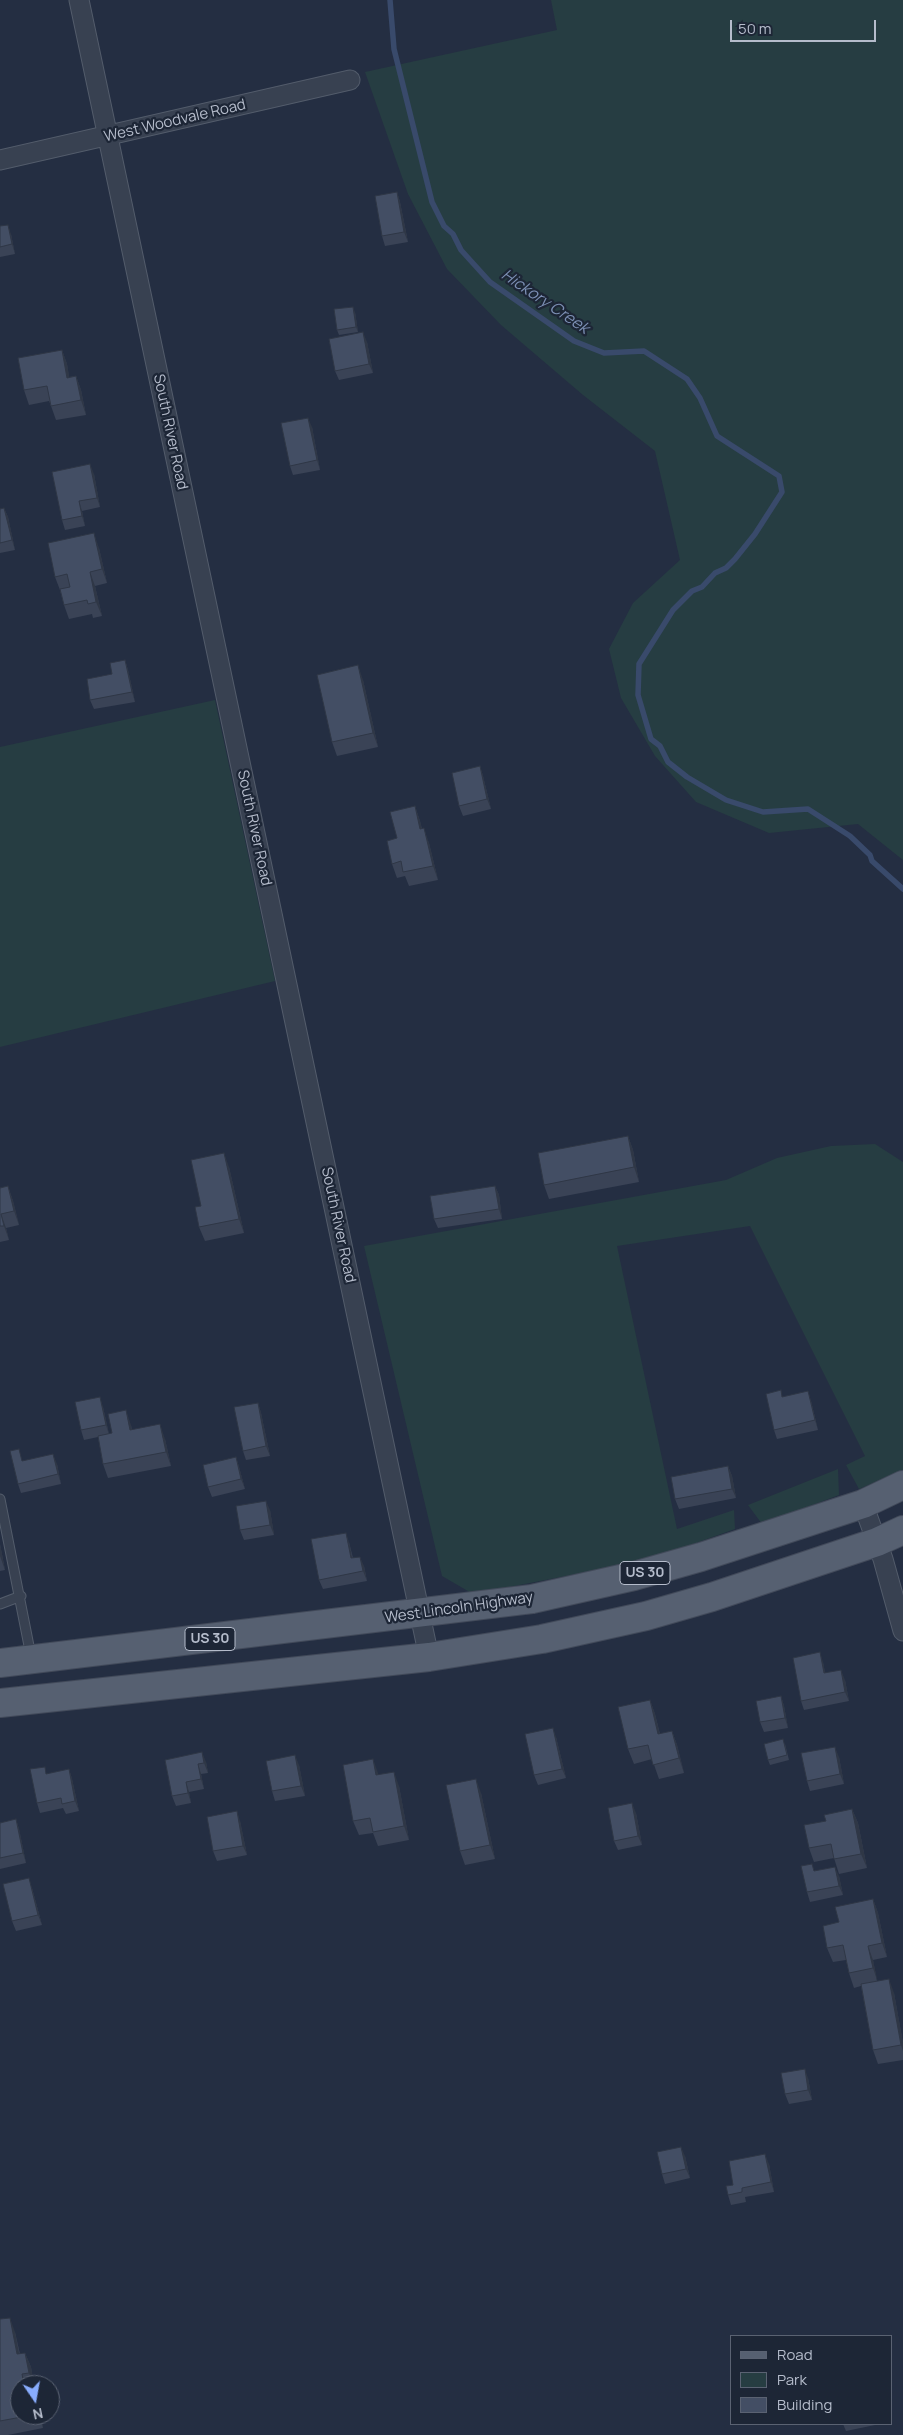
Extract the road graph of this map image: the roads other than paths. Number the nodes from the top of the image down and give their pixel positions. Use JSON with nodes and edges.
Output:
{"nodes":[{"id":1,"x":79,"y":0,"type":"edge"},
{"id":2,"x":350,"y":80,"type":"dead end"},
{"id":3,"x":108,"y":137,"type":"junction"},
{"id":4,"x":0,"y":160,"type":"edge"},
{"id":5,"x":903,"y":1485,"type":"edge"},
{"id":6,"x":0,"y":1499,"type":"edge"},
{"id":7,"x":863,"y":1504,"type":"junction"},
{"id":8,"x":903,"y":1530,"type":"edge"},
{"id":9,"x":877,"y":1542,"type":"junction"},
{"id":10,"x":21,"y":1596,"type":"junction"},
{"id":11,"x":0,"y":1604,"type":"edge"},
{"id":12,"x":420,"y":1614,"type":"junction"},
{"id":13,"x":903,"y":1631,"type":"edge"},
{"id":14,"x":429,"y":1657,"type":"junction"},
{"id":15,"x":32,"y":1660,"type":"junction"},
{"id":16,"x":0,"y":1662,"type":"edge"},
{"id":17,"x":0,"y":1704,"type":"edge"}],
"edges":[{"from":1,"to":3,"type":"street","name":"South River Road"},
{"from":2,"to":3,"type":"street","name":"West Woodvale Road"},
{"from":3,"to":4,"type":"street","name":"West Woodvale Road"},
{"from":3,"to":12,"type":"street","name":"South River Road"},
{"from":5,"to":7,"type":"main road","name":"West Lincoln Highway","number":"US 30"},
{"from":6,"to":10,"type":"lane"},
{"from":7,"to":9,"type":"street"},
{"from":7,"to":12,"type":"main road","name":"West Lincoln Highway","number":"US 30"},
{"from":8,"to":9,"type":"main road"},
{"from":9,"to":13,"type":"street"},
{"from":9,"to":14,"type":"main road"},
{"from":10,"to":11,"type":"lane"},
{"from":10,"to":15,"type":"lane"},
{"from":12,"to":14,"type":"street","name":"South River Road"},
{"from":12,"to":15,"type":"main road","name":"West Lincoln Highway","number":"US 30"},
{"from":14,"to":17,"type":"main road"},
{"from":15,"to":16,"type":"main road","name":"West Lincoln Highway","number":"US 30"}]}
